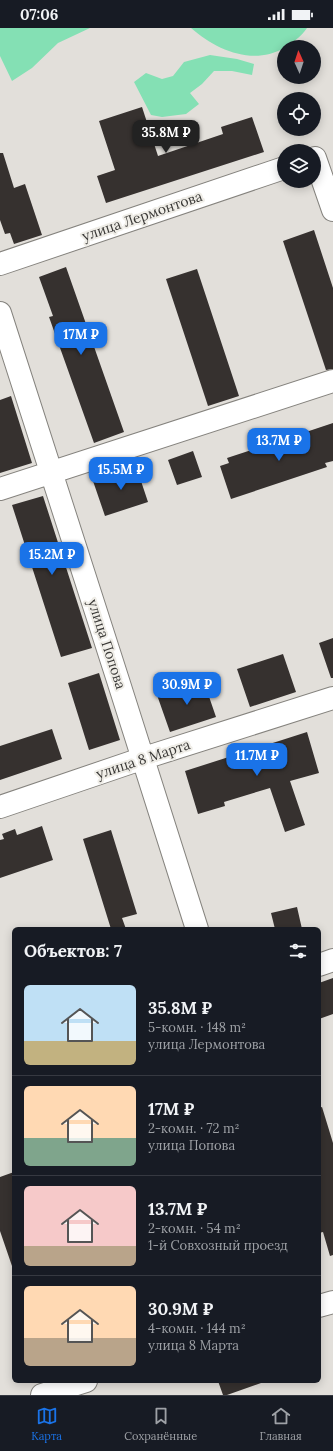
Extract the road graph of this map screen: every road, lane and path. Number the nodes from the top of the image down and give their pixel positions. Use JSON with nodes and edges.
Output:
{"nodes":[{"id":1,"x":321,"y":162,"type":"edge"},
{"id":2,"x":277,"y":170,"type":"edge"},
{"id":3,"x":333,"y":170,"type":"edge"},
{"id":4,"x":321,"y":177,"type":"edge"},
{"id":5,"x":333,"y":210,"type":"edge"},
{"id":6,"x":0,"y":264,"type":"edge"},
{"id":7,"x":0,"y":313,"type":"edge"},
{"id":8,"x":333,"y":381,"type":"edge"},
{"id":9,"x":50,"y":473,"type":"junction"},
{"id":10,"x":0,"y":489,"type":"edge"},
{"id":11,"x":333,"y":698,"type":"edge"},
{"id":12,"x":144,"y":758,"type":"junction"},
{"id":13,"x":0,"y":807,"type":"edge"},
{"id":14,"x":196,"y":927,"type":"edge"},
{"id":15,"x":333,"y":960,"type":"edge"},
{"id":16,"x":321,"y":964,"type":"edge"},
{"id":17,"x":333,"y":1302,"type":"edge"},
{"id":18,"x":321,"y":1305,"type":"edge"},
{"id":19,"x":80,"y":1383,"type":"edge"},
{"id":20,"x":42,"y":1395,"type":"edge"}],
"edges":[{"from":1,"to":3,"type":"street"},
{"from":2,"to":6,"type":"street","name":"улица Лермонтова"},
{"from":4,"to":5,"type":"street"},
{"from":7,"to":9,"type":"street","name":"улица Попова"},
{"from":8,"to":9,"type":"street"},
{"from":9,"to":10,"type":"street"},
{"from":9,"to":12,"type":"street","name":"улица Попова"},
{"from":11,"to":12,"type":"street","name":"улица 8 Марта"},
{"from":12,"to":13,"type":"street","name":"улица 8 Марта"},
{"from":12,"to":14,"type":"street","name":"улица Попова"},
{"from":15,"to":16,"type":"street"},
{"from":17,"to":18,"type":"street"},
{"from":19,"to":20,"type":"street"}]}
